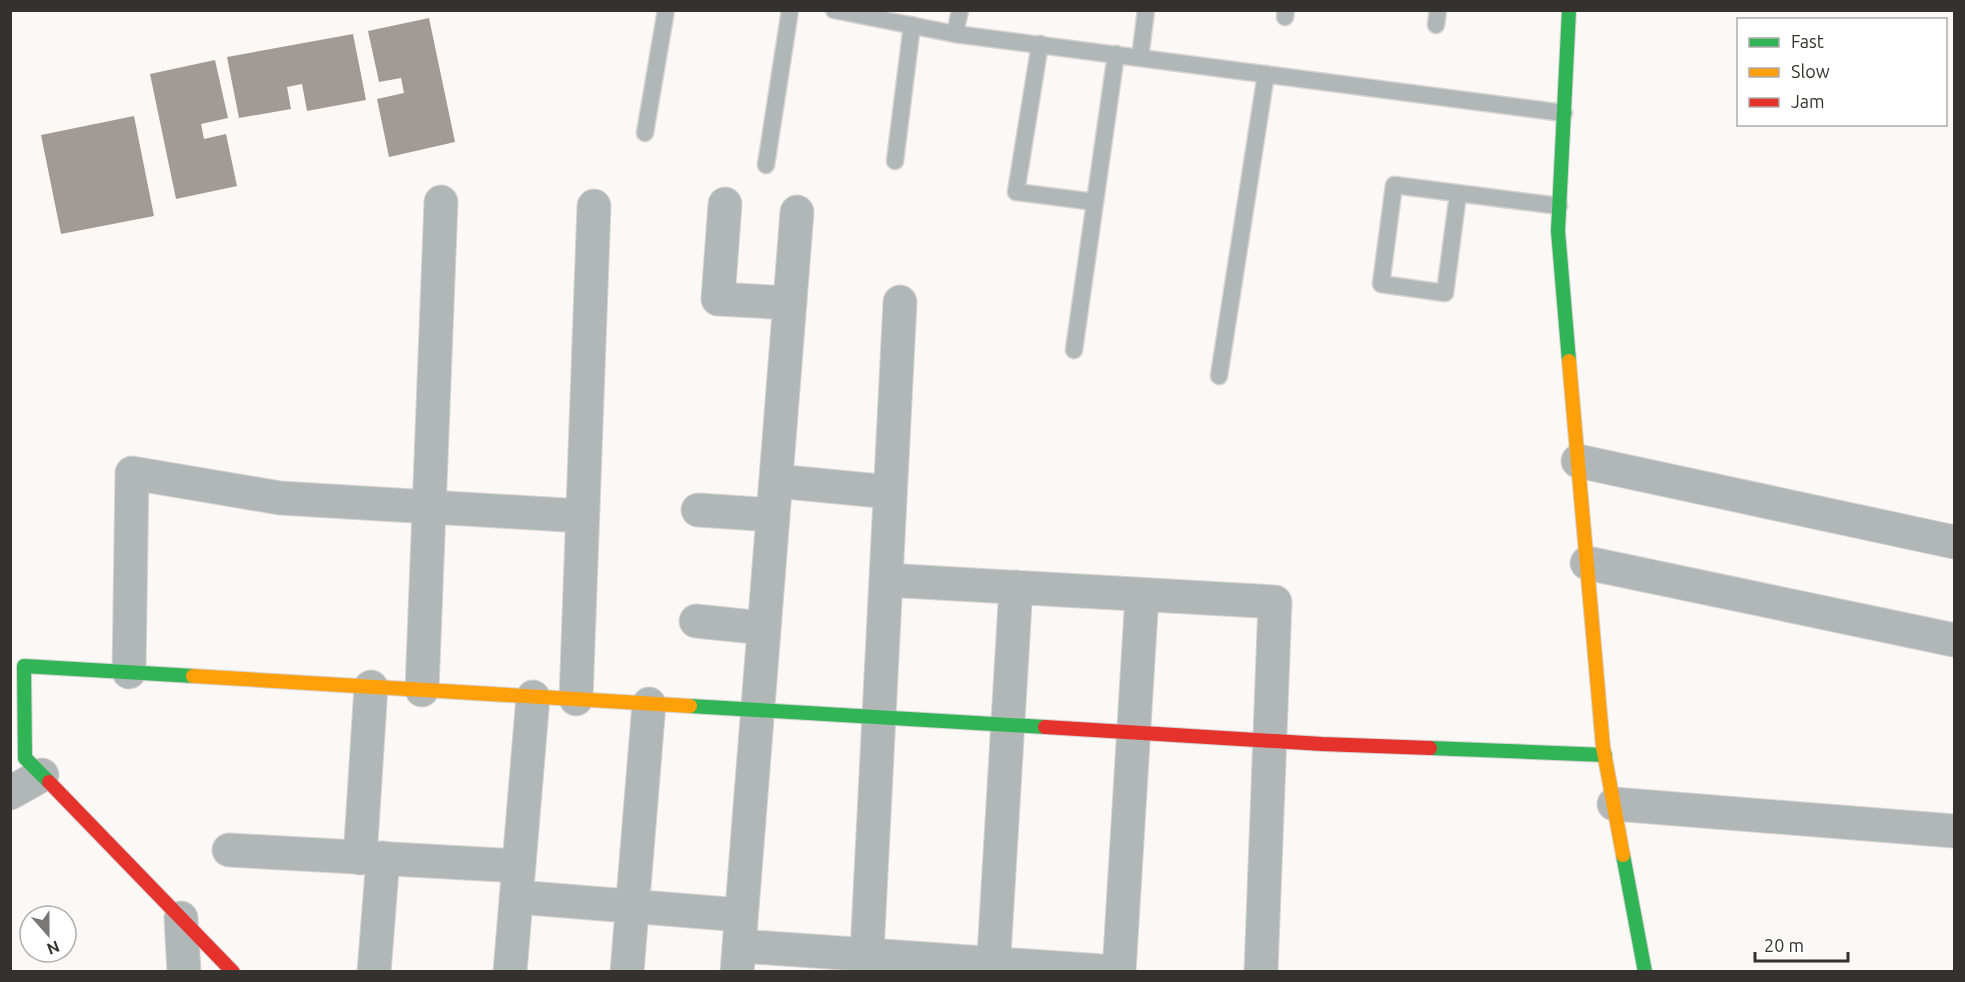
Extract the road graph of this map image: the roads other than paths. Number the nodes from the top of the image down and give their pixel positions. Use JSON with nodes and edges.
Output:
{"nodes":[{"id":1,"x":666,"y":10,"type":"edge"},
{"id":2,"x":790,"y":10,"type":"edge"},
{"id":3,"x":834,"y":10,"type":"edge"},
{"id":4,"x":960,"y":10,"type":"edge"},
{"id":5,"x":1146,"y":10,"type":"edge"},
{"id":6,"x":1569,"y":10,"type":"edge"},
{"id":7,"x":912,"y":25,"type":"junction"},
{"id":8,"x":956,"y":34,"type":"junction"},
{"id":9,"x":1040,"y":44,"type":"junction"},
{"id":10,"x":1116,"y":54,"type":"junction"},
{"id":11,"x":1140,"y":58,"type":"junction"},
{"id":12,"x":1266,"y":74,"type":"junction"},
{"id":13,"x":1564,"y":113,"type":"junction"},
{"id":14,"x":645,"y":133,"type":"dead end"},
{"id":15,"x":895,"y":161,"type":"dead end"},
{"id":16,"x":766,"y":165,"type":"dead end"},
{"id":17,"x":1458,"y":194,"type":"junction"},
{"id":18,"x":441,"y":201,"type":"dead end"},
{"id":19,"x":1095,"y":202,"type":"junction"},
{"id":20,"x":725,"y":204,"type":"dead end"},
{"id":21,"x":594,"y":206,"type":"dead end"},
{"id":22,"x":1559,"y":206,"type":"junction"},
{"id":23,"x":797,"y":212,"type":"dead end"},
{"id":24,"x":900,"y":302,"type":"dead end"},
{"id":25,"x":790,"y":303,"type":"junction"},
{"id":26,"x":1074,"y":350,"type":"dead end"},
{"id":27,"x":1219,"y":376,"type":"dead end"},
{"id":28,"x":1578,"y":461,"type":"junction"},
{"id":29,"x":776,"y":481,"type":"junction"},
{"id":30,"x":890,"y":492,"type":"junction"},
{"id":31,"x":429,"y":507,"type":"junction"},
{"id":32,"x":698,"y":510,"type":"dead end"},
{"id":33,"x":773,"y":515,"type":"junction"},
{"id":34,"x":582,"y":516,"type":"junction"},
{"id":35,"x":1954,"y":542,"type":"edge"},
{"id":36,"x":1587,"y":563,"type":"junction"},
{"id":37,"x":886,"y":580,"type":"junction"},
{"id":38,"x":1016,"y":587,"type":"junction"},
{"id":39,"x":1142,"y":595,"type":"junction"},
{"id":40,"x":696,"y":621,"type":"dead end"},
{"id":41,"x":764,"y":628,"type":"junction"},
{"id":42,"x":1954,"y":640,"type":"edge"},
{"id":43,"x":17,"y":667,"type":"edge"},
{"id":44,"x":129,"y":672,"type":"junction"},
{"id":45,"x":371,"y":687,"type":"junction"},
{"id":46,"x":422,"y":690,"type":"junction"},
{"id":47,"x":533,"y":697,"type":"junction"},
{"id":48,"x":576,"y":699,"type":"junction"},
{"id":49,"x":650,"y":704,"type":"junction"},
{"id":50,"x":758,"y":710,"type":"junction"},
{"id":51,"x":879,"y":718,"type":"junction"},
{"id":52,"x":1008,"y":725,"type":"junction"},
{"id":53,"x":1133,"y":733,"type":"junction"},
{"id":54,"x":1269,"y":741,"type":"junction"},
{"id":55,"x":1605,"y":755,"type":"junction"},
{"id":56,"x":42,"y":775,"type":"junction"},
{"id":57,"x":10,"y":793,"type":"edge"},
{"id":58,"x":1614,"y":804,"type":"junction"},
{"id":59,"x":1954,"y":831,"type":"edge"},
{"id":60,"x":229,"y":850,"type":"dead end"},
{"id":61,"x":372,"y":858,"type":"junction"},
{"id":62,"x":518,"y":882,"type":"junction"},
{"id":63,"x":633,"y":906,"type":"junction"},
{"id":64,"x":181,"y":918,"type":"junction"},
{"id":65,"x":739,"y":944,"type":"edge"},
{"id":66,"x":867,"y":963,"type":"edge"},
{"id":67,"x":994,"y":967,"type":"edge"},
{"id":68,"x":184,"y":972,"type":"edge"},
{"id":69,"x":233,"y":972,"type":"edge"},
{"id":70,"x":374,"y":972,"type":"edge"},
{"id":71,"x":510,"y":972,"type":"edge"},
{"id":72,"x":627,"y":972,"type":"edge"},
{"id":73,"x":1118,"y":972,"type":"edge"},
{"id":74,"x":1260,"y":972,"type":"edge"},
{"id":75,"x":1645,"y":972,"type":"edge"}],
"edges":[{"from":1,"to":14,"type":"lane"},
{"from":2,"to":16,"type":"lane"},
{"from":3,"to":7,"type":"lane"},
{"from":4,"to":8,"type":"lane"},
{"from":5,"to":11,"type":"lane"},
{"from":6,"to":13,"type":"street"},
{"from":7,"to":8,"type":"lane"},
{"from":7,"to":15,"type":"lane"},
{"from":8,"to":9,"type":"lane"},
{"from":9,"to":10,"type":"lane"},
{"from":9,"to":19,"type":"lane"},
{"from":10,"to":11,"type":"lane"},
{"from":10,"to":19,"type":"lane"},
{"from":11,"to":12,"type":"lane"},
{"from":12,"to":13,"type":"lane"},
{"from":12,"to":27,"type":"lane"},
{"from":13,"to":22,"type":"street"},
{"from":17,"to":17,"type":"lane"},
{"from":17,"to":22,"type":"lane"},
{"from":18,"to":31,"type":"street"},
{"from":19,"to":26,"type":"lane"},
{"from":20,"to":25,"type":"street"},
{"from":21,"to":34,"type":"street"},
{"from":22,"to":28,"type":"street"},
{"from":23,"to":25,"type":"street"},
{"from":24,"to":30,"type":"street"},
{"from":25,"to":29,"type":"street"},
{"from":28,"to":35,"type":"street"},
{"from":28,"to":36,"type":"street"},
{"from":29,"to":30,"type":"street"},
{"from":29,"to":33,"type":"street"},
{"from":30,"to":37,"type":"street"},
{"from":31,"to":34,"type":"street"},
{"from":31,"to":44,"type":"street"},
{"from":31,"to":46,"type":"street"},
{"from":32,"to":33,"type":"street"},
{"from":33,"to":41,"type":"street"},
{"from":34,"to":48,"type":"street"},
{"from":36,"to":42,"type":"street"},
{"from":36,"to":55,"type":"street"},
{"from":37,"to":38,"type":"street"},
{"from":37,"to":51,"type":"street"},
{"from":38,"to":39,"type":"street"},
{"from":38,"to":52,"type":"street"},
{"from":39,"to":53,"type":"street"},
{"from":39,"to":54,"type":"street"},
{"from":40,"to":41,"type":"street"},
{"from":41,"to":50,"type":"street"},
{"from":43,"to":44,"type":"street"},
{"from":43,"to":56,"type":"street"},
{"from":44,"to":45,"type":"street"},
{"from":45,"to":46,"type":"street"},
{"from":45,"to":61,"type":"street"},
{"from":46,"to":47,"type":"street"},
{"from":47,"to":48,"type":"street"},
{"from":47,"to":62,"type":"street"},
{"from":48,"to":49,"type":"street"},
{"from":49,"to":50,"type":"street"},
{"from":49,"to":63,"type":"street"},
{"from":50,"to":51,"type":"street"},
{"from":50,"to":65,"type":"street"},
{"from":51,"to":52,"type":"street"},
{"from":51,"to":66,"type":"street"},
{"from":52,"to":53,"type":"street"},
{"from":52,"to":67,"type":"street"},
{"from":53,"to":54,"type":"street"},
{"from":53,"to":73,"type":"street"},
{"from":54,"to":55,"type":"street"},
{"from":54,"to":74,"type":"street"},
{"from":55,"to":58,"type":"street"},
{"from":56,"to":57,"type":"street"},
{"from":56,"to":64,"type":"street"},
{"from":58,"to":59,"type":"street"},
{"from":58,"to":75,"type":"street"},
{"from":60,"to":61,"type":"street"},
{"from":61,"to":62,"type":"street"},
{"from":61,"to":70,"type":"street"},
{"from":62,"to":63,"type":"street"},
{"from":62,"to":71,"type":"street"},
{"from":63,"to":65,"type":"street"},
{"from":63,"to":72,"type":"street"},
{"from":64,"to":68,"type":"street"},
{"from":64,"to":69,"type":"street"},
{"from":65,"to":66,"type":"street"},
{"from":66,"to":67,"type":"street"},
{"from":67,"to":73,"type":"street"}]}
